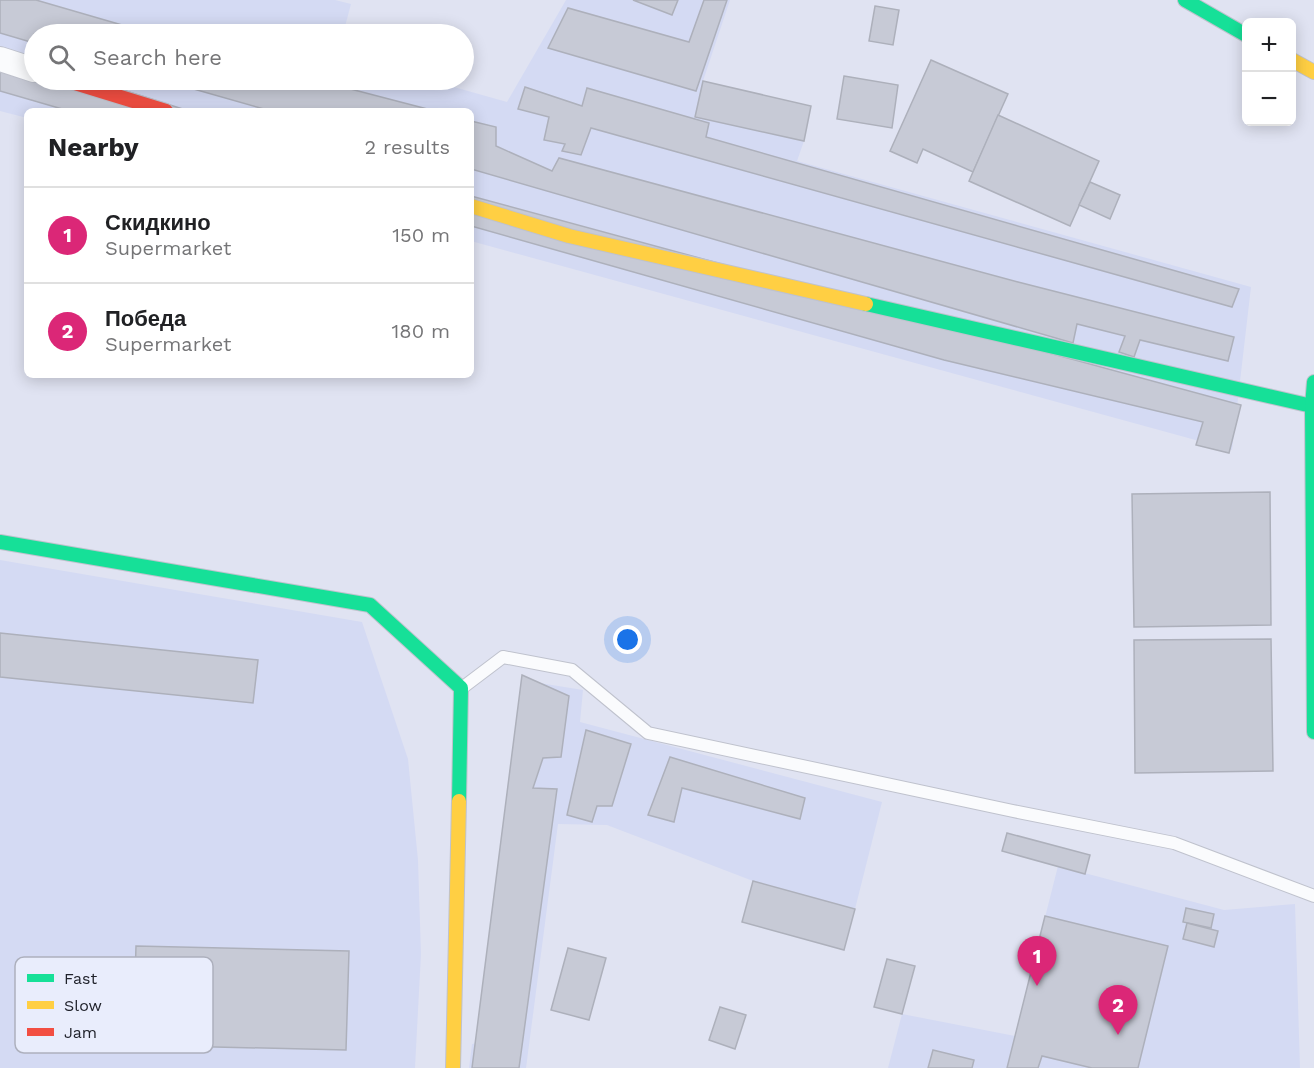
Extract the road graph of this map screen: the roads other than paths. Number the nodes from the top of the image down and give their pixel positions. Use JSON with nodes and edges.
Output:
{"nodes":[{"id":1,"x":1185,"y":0,"type":"edge"},
{"id":2,"x":1242,"y":33,"type":"edge"},
{"id":3,"x":0,"y":59,"type":"edge"},
{"id":4,"x":1296,"y":62,"type":"edge"},
{"id":5,"x":24,"y":67,"type":"edge"},
{"id":6,"x":1314,"y":72,"type":"edge"},
{"id":7,"x":98,"y":90,"type":"edge"},
{"id":8,"x":156,"y":108,"type":"edge"},
{"id":9,"x":474,"y":207,"type":"edge"},
{"id":10,"x":1314,"y":382,"type":"edge"},
{"id":11,"x":1312,"y":406,"type":"junction"},
{"id":12,"x":0,"y":542,"type":"edge"},
{"id":13,"x":461,"y":688,"type":"junction"},
{"id":14,"x":1314,"y":732,"type":"edge"},
{"id":15,"x":1314,"y":896,"type":"edge"},
{"id":16,"x":453,"y":1068,"type":"edge"}],
"edges":[{"from":1,"to":2,"type":"street"},
{"from":3,"to":5,"type":"street"},
{"from":4,"to":6,"type":"street"},
{"from":7,"to":8,"type":"street"},
{"from":9,"to":11,"type":"street"},
{"from":10,"to":11,"type":"street"},
{"from":11,"to":14,"type":"street"},
{"from":12,"to":13,"type":"street"},
{"from":13,"to":15,"type":"lane"},
{"from":13,"to":16,"type":"street"}]}
